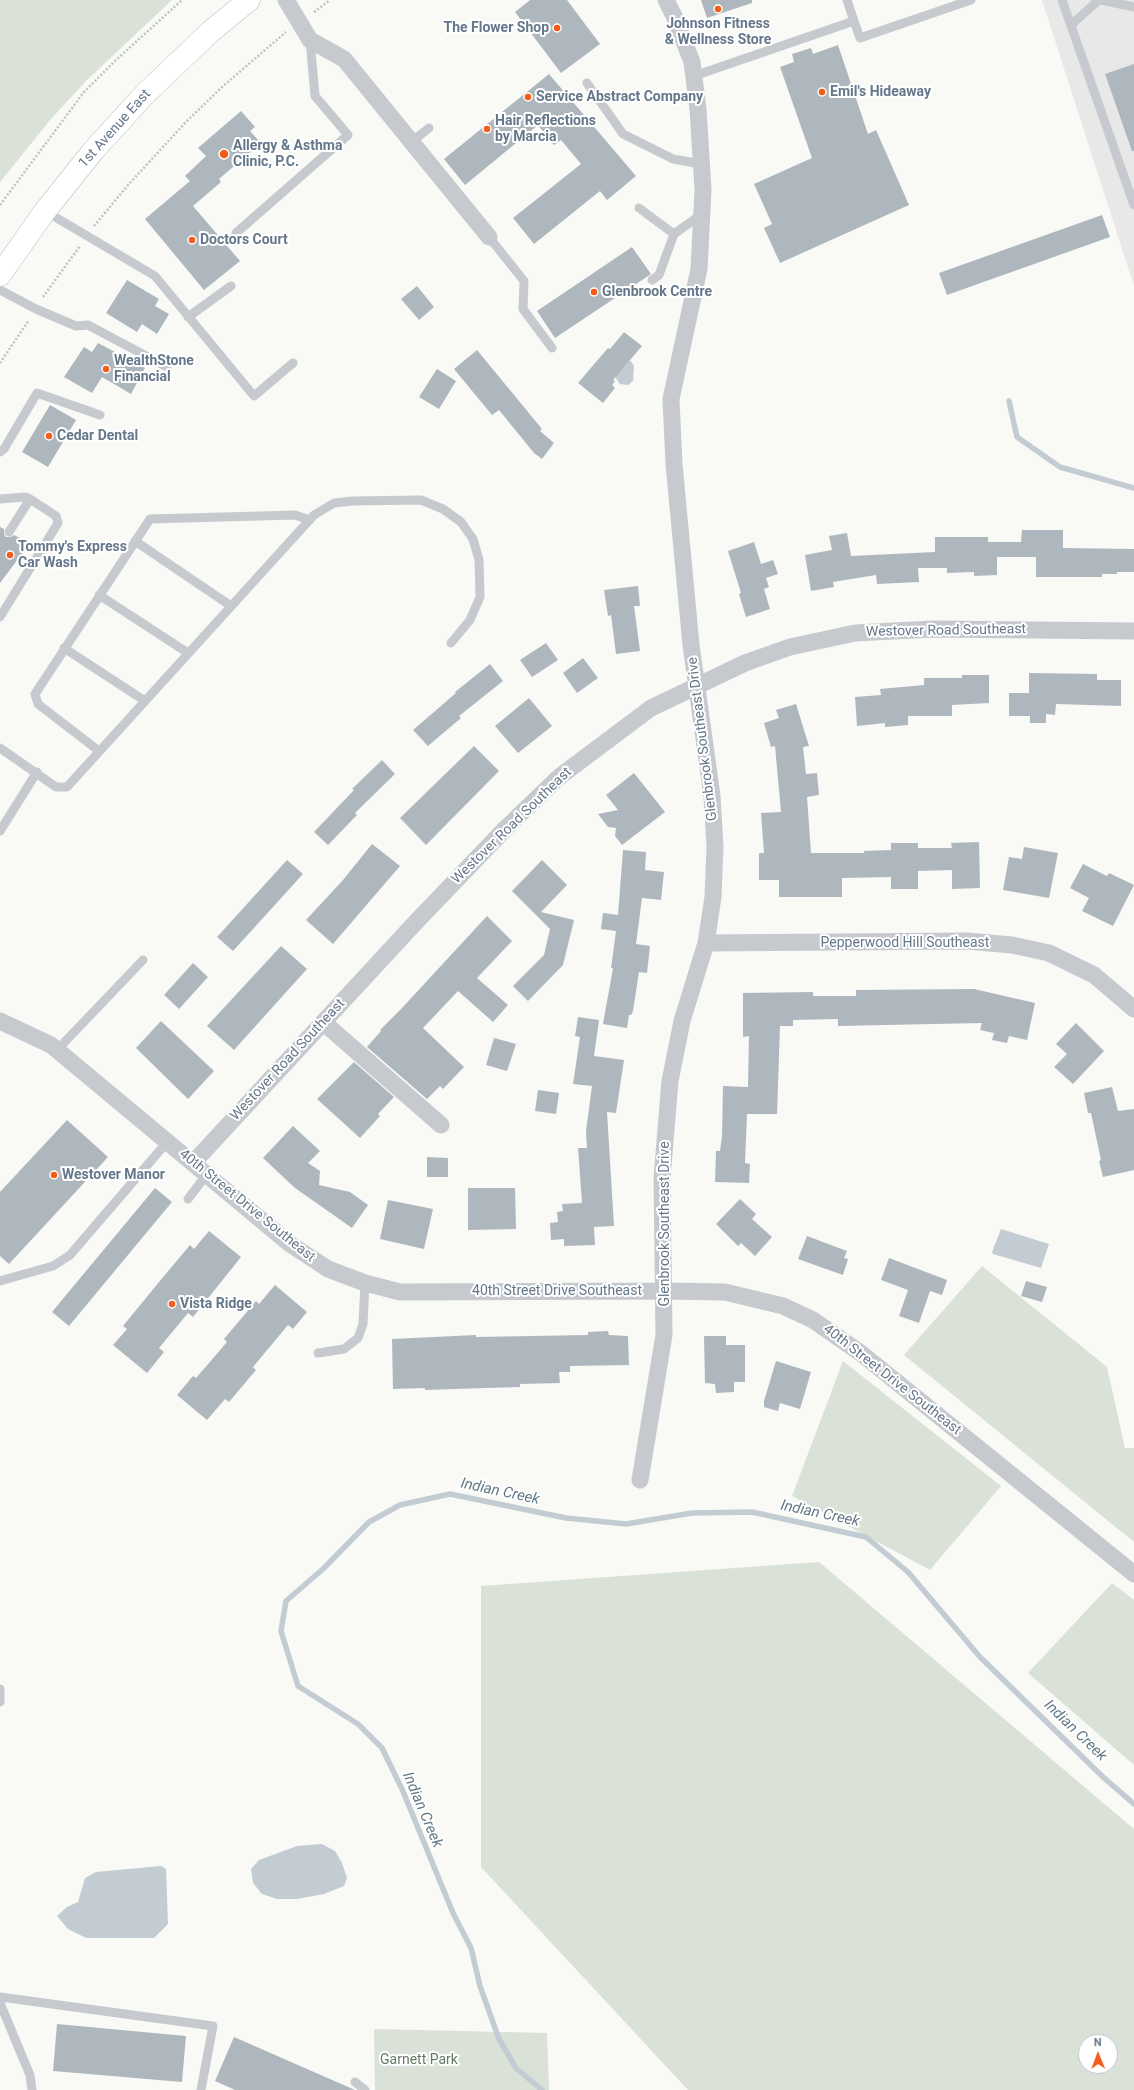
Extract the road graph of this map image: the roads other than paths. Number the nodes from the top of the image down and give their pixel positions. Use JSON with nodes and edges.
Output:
{"nodes":[{"id":1,"x":249,"y":0,"type":"edge"},
{"id":2,"x":286,"y":0,"type":"edge"},
{"id":3,"x":666,"y":0,"type":"edge"},
{"id":4,"x":847,"y":0,"type":"edge"},
{"id":5,"x":972,"y":0,"type":"edge"},
{"id":6,"x":1062,"y":0,"type":"edge"},
{"id":7,"x":1100,"y":0,"type":"edge"},
{"id":8,"x":1134,"y":7,"type":"edge"},
{"id":9,"x":854,"y":21,"type":"junction"},
{"id":10,"x":1071,"y":25,"type":"junction"},
{"id":11,"x":310,"y":40,"type":"junction"},
{"id":12,"x":694,"y":76,"type":"junction"},
{"id":13,"x":587,"y":83,"type":"dead end"},
{"id":14,"x":429,"y":128,"type":"dead end"},
{"id":15,"x":410,"y":143,"type":"junction"},
{"id":16,"x":701,"y":164,"type":"junction"},
{"id":17,"x":1134,"y":205,"type":"edge"},
{"id":18,"x":639,"y":208,"type":"dead end"},
{"id":19,"x":45,"y":211,"type":"junction"},
{"id":20,"x":702,"y":214,"type":"junction"},
{"id":21,"x":236,"y":233,"type":"dead end"},
{"id":22,"x":674,"y":234,"type":"junction"},
{"id":23,"x":489,"y":237,"type":"joint"},
{"id":24,"x":0,"y":275,"type":"edge"},
{"id":25,"x":652,"y":280,"type":"dead end"},
{"id":26,"x":232,"y":286,"type":"dead end"},
{"id":27,"x":0,"y":290,"type":"edge"},
{"id":28,"x":188,"y":317,"type":"junction"},
{"id":29,"x":552,"y":348,"type":"dead end"},
{"id":30,"x":293,"y":363,"type":"dead end"},
{"id":31,"x":167,"y":367,"type":"dead end"},
{"id":32,"x":100,"y":415,"type":"dead end"},
{"id":33,"x":0,"y":452,"type":"edge"},
{"id":34,"x":0,"y":499,"type":"edge"},
{"id":35,"x":30,"y":499,"type":"junction"},
{"id":36,"x":310,"y":520,"type":"junction"},
{"id":37,"x":9,"y":532,"type":"dead end"},
{"id":38,"x":135,"y":541,"type":"junction"},
{"id":39,"x":99,"y":595,"type":"junction"},
{"id":40,"x":231,"y":606,"type":"junction"},
{"id":41,"x":0,"y":617,"type":"edge"},
{"id":42,"x":1134,"y":631,"type":"edge"},
{"id":43,"x":451,"y":643,"type":"dead end"},
{"id":44,"x":64,"y":648,"type":"junction"},
{"id":45,"x":188,"y":653,"type":"junction"},
{"id":46,"x":697,"y":685,"type":"junction"},
{"id":47,"x":145,"y":701,"type":"junction"},
{"id":48,"x":0,"y":748,"type":"edge"},
{"id":49,"x":99,"y":751,"type":"junction"},
{"id":50,"x":37,"y":772,"type":"junction"},
{"id":51,"x":0,"y":831,"type":"edge"},
{"id":52,"x":706,"y":944,"type":"junction"},
{"id":53,"x":143,"y":960,"type":"dead end"},
{"id":54,"x":1134,"y":1009,"type":"edge"},
{"id":55,"x":0,"y":1021,"type":"edge"},
{"id":56,"x":323,"y":1022,"type":"junction"},
{"id":57,"x":57,"y":1050,"type":"junction"},
{"id":58,"x":440,"y":1125,"type":"dead end"},
{"id":59,"x":168,"y":1141,"type":"junction"},
{"id":60,"x":193,"y":1163,"type":"junction"},
{"id":61,"x":207,"y":1174,"type":"junction"},
{"id":62,"x":188,"y":1199,"type":"dead end"},
{"id":63,"x":0,"y":1281,"type":"edge"},
{"id":64,"x":365,"y":1283,"type":"junction"},
{"id":65,"x":665,"y":1291,"type":"junction"},
{"id":66,"x":318,"y":1353,"type":"dead end"},
{"id":67,"x":640,"y":1480,"type":"dead end"},
{"id":68,"x":1134,"y":1574,"type":"edge"},
{"id":69,"x":0,"y":1689,"type":"edge"},
{"id":70,"x":0,"y":1702,"type":"edge"},
{"id":71,"x":0,"y":1996,"type":"edge"},
{"id":72,"x":0,"y":2002,"type":"edge"},
{"id":73,"x":355,"y":2082,"type":"dead end"},
{"id":74,"x":32,"y":2090,"type":"edge"},
{"id":75,"x":201,"y":2090,"type":"edge"},
{"id":76,"x":365,"y":2090,"type":"edge"}],
"edges":[{"from":1,"to":19,"type":"main road","name":"1st Avenue East"},
{"from":2,"to":11,"type":"street"},
{"from":3,"to":12,"type":"street","name":"Glenbrook Southeast Drive"},
{"from":4,"to":9,"type":"lane"},
{"from":5,"to":9,"type":"lane"},
{"from":6,"to":10,"type":"lane"},
{"from":7,"to":8,"type":"lane"},
{"from":7,"to":10,"type":"lane"},
{"from":9,"to":12,"type":"lane"},
{"from":10,"to":17,"type":"lane"},
{"from":11,"to":15,"type":"street"},
{"from":11,"to":21,"type":"lane"},
{"from":12,"to":16,"type":"street","name":"Glenbrook Southeast Drive"},
{"from":13,"to":16,"type":"lane"},
{"from":14,"to":15,"type":"lane"},
{"from":15,"to":23,"type":"street"},
{"from":16,"to":20,"type":"street","name":"Glenbrook Southeast Drive"},
{"from":18,"to":22,"type":"lane"},
{"from":19,"to":24,"type":"main road","name":"1st Avenue East"},
{"from":19,"to":28,"type":"lane"},
{"from":20,"to":22,"type":"lane"},
{"from":20,"to":46,"type":"street","name":"Glenbrook Southeast Drive"},
{"from":22,"to":25,"type":"lane"},
{"from":23,"to":29,"type":"lane"},
{"from":26,"to":28,"type":"lane"},
{"from":27,"to":31,"type":"lane"},
{"from":28,"to":30,"type":"lane"},
{"from":32,"to":33,"type":"lane"},
{"from":34,"to":35,"type":"lane"},
{"from":35,"to":37,"type":"lane"},
{"from":35,"to":41,"type":"lane"},
{"from":36,"to":38,"type":"lane"},
{"from":36,"to":40,"type":"lane"},
{"from":36,"to":43,"type":"lane"},
{"from":38,"to":39,"type":"lane"},
{"from":38,"to":40,"type":"lane"},
{"from":39,"to":44,"type":"lane"},
{"from":39,"to":45,"type":"lane"},
{"from":40,"to":45,"type":"lane"},
{"from":42,"to":46,"type":"street","name":"Westover Road Southeast"},
{"from":44,"to":47,"type":"lane"},
{"from":44,"to":49,"type":"lane"},
{"from":45,"to":47,"type":"lane"},
{"from":46,"to":52,"type":"street","name":"Glenbrook Southeast Drive"},
{"from":46,"to":56,"type":"street","name":"Westover Road Southeast"},
{"from":47,"to":49,"type":"lane"},
{"from":48,"to":50,"type":"lane"},
{"from":49,"to":50,"type":"lane"},
{"from":50,"to":51,"type":"lane"},
{"from":52,"to":54,"type":"street","name":"Pepperwood Hill Southeast"},
{"from":52,"to":65,"type":"street","name":"Glenbrook Southeast Drive"},
{"from":53,"to":57,"type":"lane"},
{"from":55,"to":57,"type":"street","name":"40th Street Drive Southeast"},
{"from":56,"to":58,"type":"street"},
{"from":56,"to":60,"type":"street","name":"Westover Road Southeast"},
{"from":57,"to":59,"type":"street","name":"40th Street Drive Southeast"},
{"from":59,"to":60,"type":"street","name":"40th Street Drive Southeast"},
{"from":59,"to":63,"type":"lane"},
{"from":60,"to":61,"type":"street","name":"40th Street Drive Southeast"},
{"from":61,"to":62,"type":"lane"},
{"from":61,"to":64,"type":"street","name":"40th Street Drive Southeast"},
{"from":64,"to":65,"type":"street","name":"40th Street Drive Southeast"},
{"from":64,"to":66,"type":"lane"},
{"from":65,"to":67,"type":"street","name":"Glenbrook Southeast Drive"},
{"from":65,"to":68,"type":"street","name":"40th Street Drive Southeast"},
{"from":69,"to":70,"type":"lane"},
{"from":71,"to":75,"type":"lane"},
{"from":72,"to":74,"type":"lane"},
{"from":73,"to":76,"type":"lane"}]}
